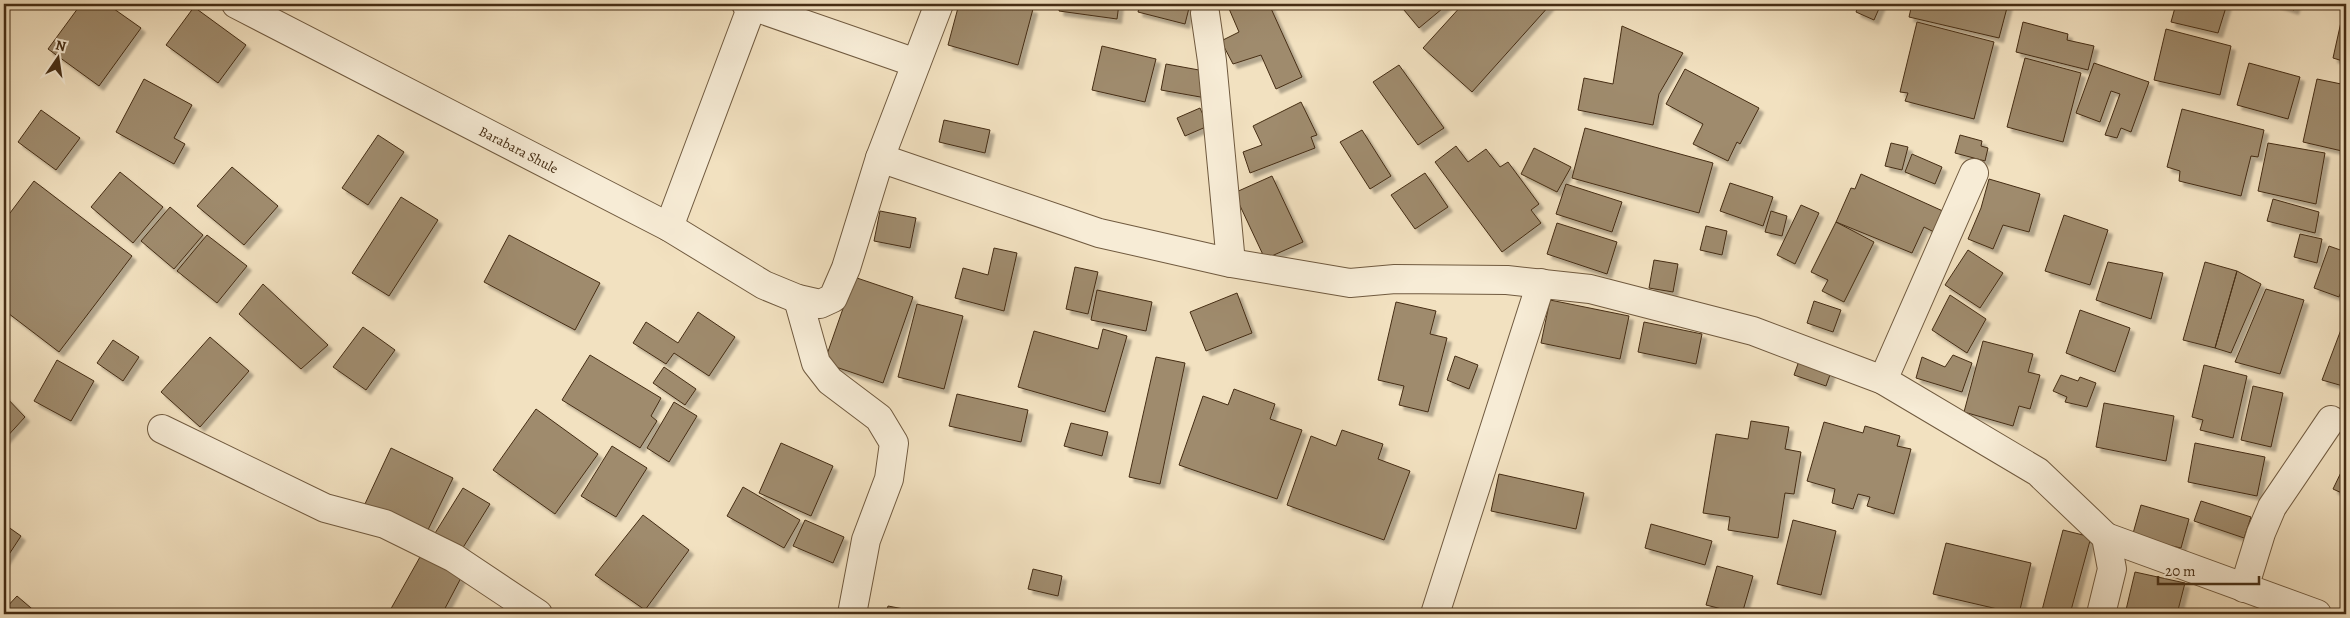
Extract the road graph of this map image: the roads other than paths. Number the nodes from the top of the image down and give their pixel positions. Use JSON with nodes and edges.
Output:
{"nodes":[{"id":1,"x":236,"y":4,"type":"edge"},
{"id":2,"x":939,"y":4,"type":"edge"},
{"id":3,"x":749,"y":5,"type":"edge"},
{"id":4,"x":1205,"y":13,"type":"dead end"},
{"id":5,"x":916,"y":63,"type":"junction"},
{"id":6,"x":880,"y":158,"type":"junction"},
{"id":7,"x":1974,"y":173,"type":"dead end"},
{"id":8,"x":669,"y":227,"type":"junction"},
{"id":9,"x":1231,"y":263,"type":"junction"},
{"id":10,"x":1541,"y":283,"type":"junction"},
{"id":11,"x":798,"y":299,"type":"junction"},
{"id":12,"x":1883,"y":380,"type":"junction"},
{"id":13,"x":2331,"y":420,"type":"dead end"},
{"id":14,"x":162,"y":429,"type":"dead end"},
{"id":15,"x":2106,"y":537,"type":"junction"},
{"id":16,"x":2244,"y":588,"type":"junction"},
{"id":17,"x":538,"y":614,"type":"edge"},
{"id":18,"x":852,"y":614,"type":"edge"},
{"id":19,"x":1435,"y":614,"type":"edge"},
{"id":20,"x":2100,"y":614,"type":"edge"},
{"id":21,"x":2317,"y":614,"type":"edge"}],
"edges":[{"from":1,"to":8,"type":"street","name":"Barabara Shule"},
{"from":2,"to":5,"type":"street","name":"Barabara Shule"},
{"from":3,"to":5,"type":"street"},
{"from":3,"to":8,"type":"street"},
{"from":4,"to":9,"type":"street"},
{"from":5,"to":6,"type":"street","name":"Barabara Shule"},
{"from":6,"to":9,"type":"street"},
{"from":6,"to":11,"type":"street","name":"Barabara Shule"},
{"from":7,"to":12,"type":"street"},
{"from":8,"to":11,"type":"street","name":"Barabara Shule"},
{"from":9,"to":10,"type":"street"},
{"from":10,"to":12,"type":"street"},
{"from":10,"to":19,"type":"street"},
{"from":11,"to":18,"type":"street"},
{"from":12,"to":15,"type":"street"},
{"from":13,"to":16,"type":"street"},
{"from":14,"to":17,"type":"street"},
{"from":15,"to":16,"type":"street"},
{"from":15,"to":20,"type":"street"},
{"from":16,"to":21,"type":"street"}]}
